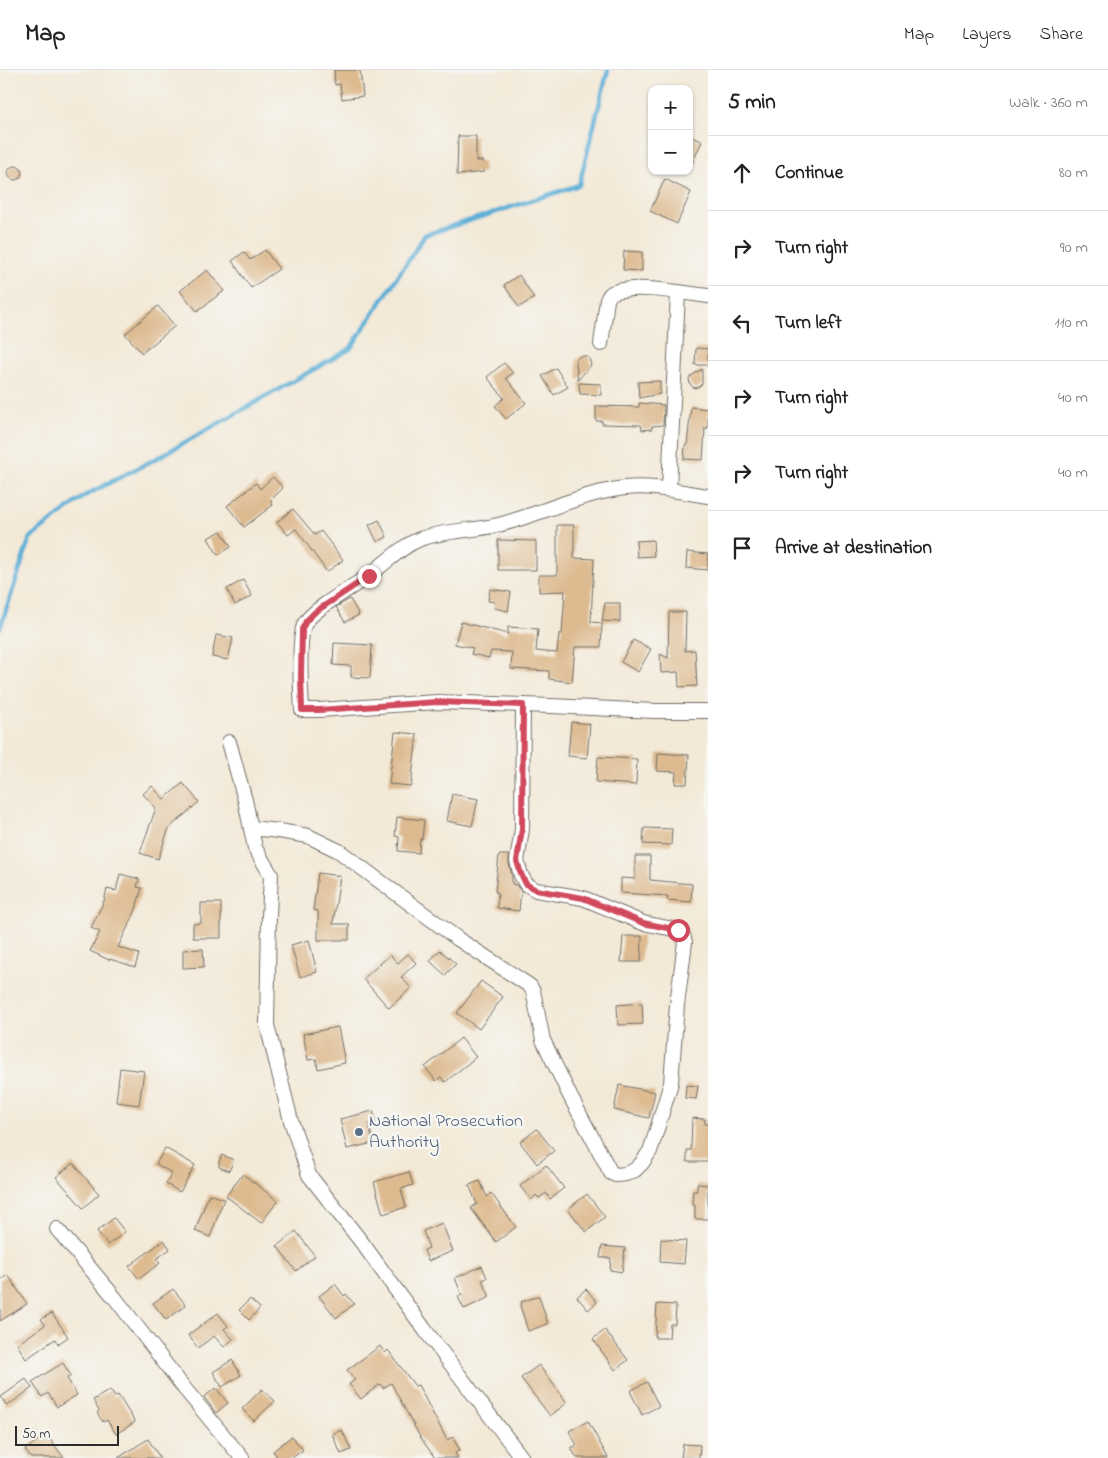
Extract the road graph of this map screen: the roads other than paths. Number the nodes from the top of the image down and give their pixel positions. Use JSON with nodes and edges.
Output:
{"nodes":[{"id":1,"x":678,"y":292,"type":"junction"},
{"id":2,"x":708,"y":296,"type":"edge"},
{"id":3,"x":601,"y":344,"type":"dead end"},
{"id":4,"x":669,"y":489,"type":"junction"},
{"id":5,"x":708,"y":496,"type":"edge"},
{"id":6,"x":523,"y":705,"type":"junction"},
{"id":7,"x":708,"y":711,"type":"edge"},
{"id":8,"x":229,"y":742,"type":"dead end"},
{"id":9,"x":251,"y":828,"type":"junction"},
{"id":10,"x":56,"y":1229,"type":"dead end"},
{"id":11,"x":242,"y":1458,"type":"edge"},
{"id":12,"x":522,"y":1458,"type":"edge"}],
"edges":[{"from":1,"to":2,"type":"street"},
{"from":1,"to":3,"type":"street"},
{"from":1,"to":4,"type":"street"},
{"from":4,"to":5,"type":"street"},
{"from":4,"to":6,"type":"street"},
{"from":6,"to":7,"type":"street"},
{"from":6,"to":9,"type":"street"},
{"from":8,"to":9,"type":"street"},
{"from":9,"to":12,"type":"street"},
{"from":10,"to":11,"type":"street"}]}
